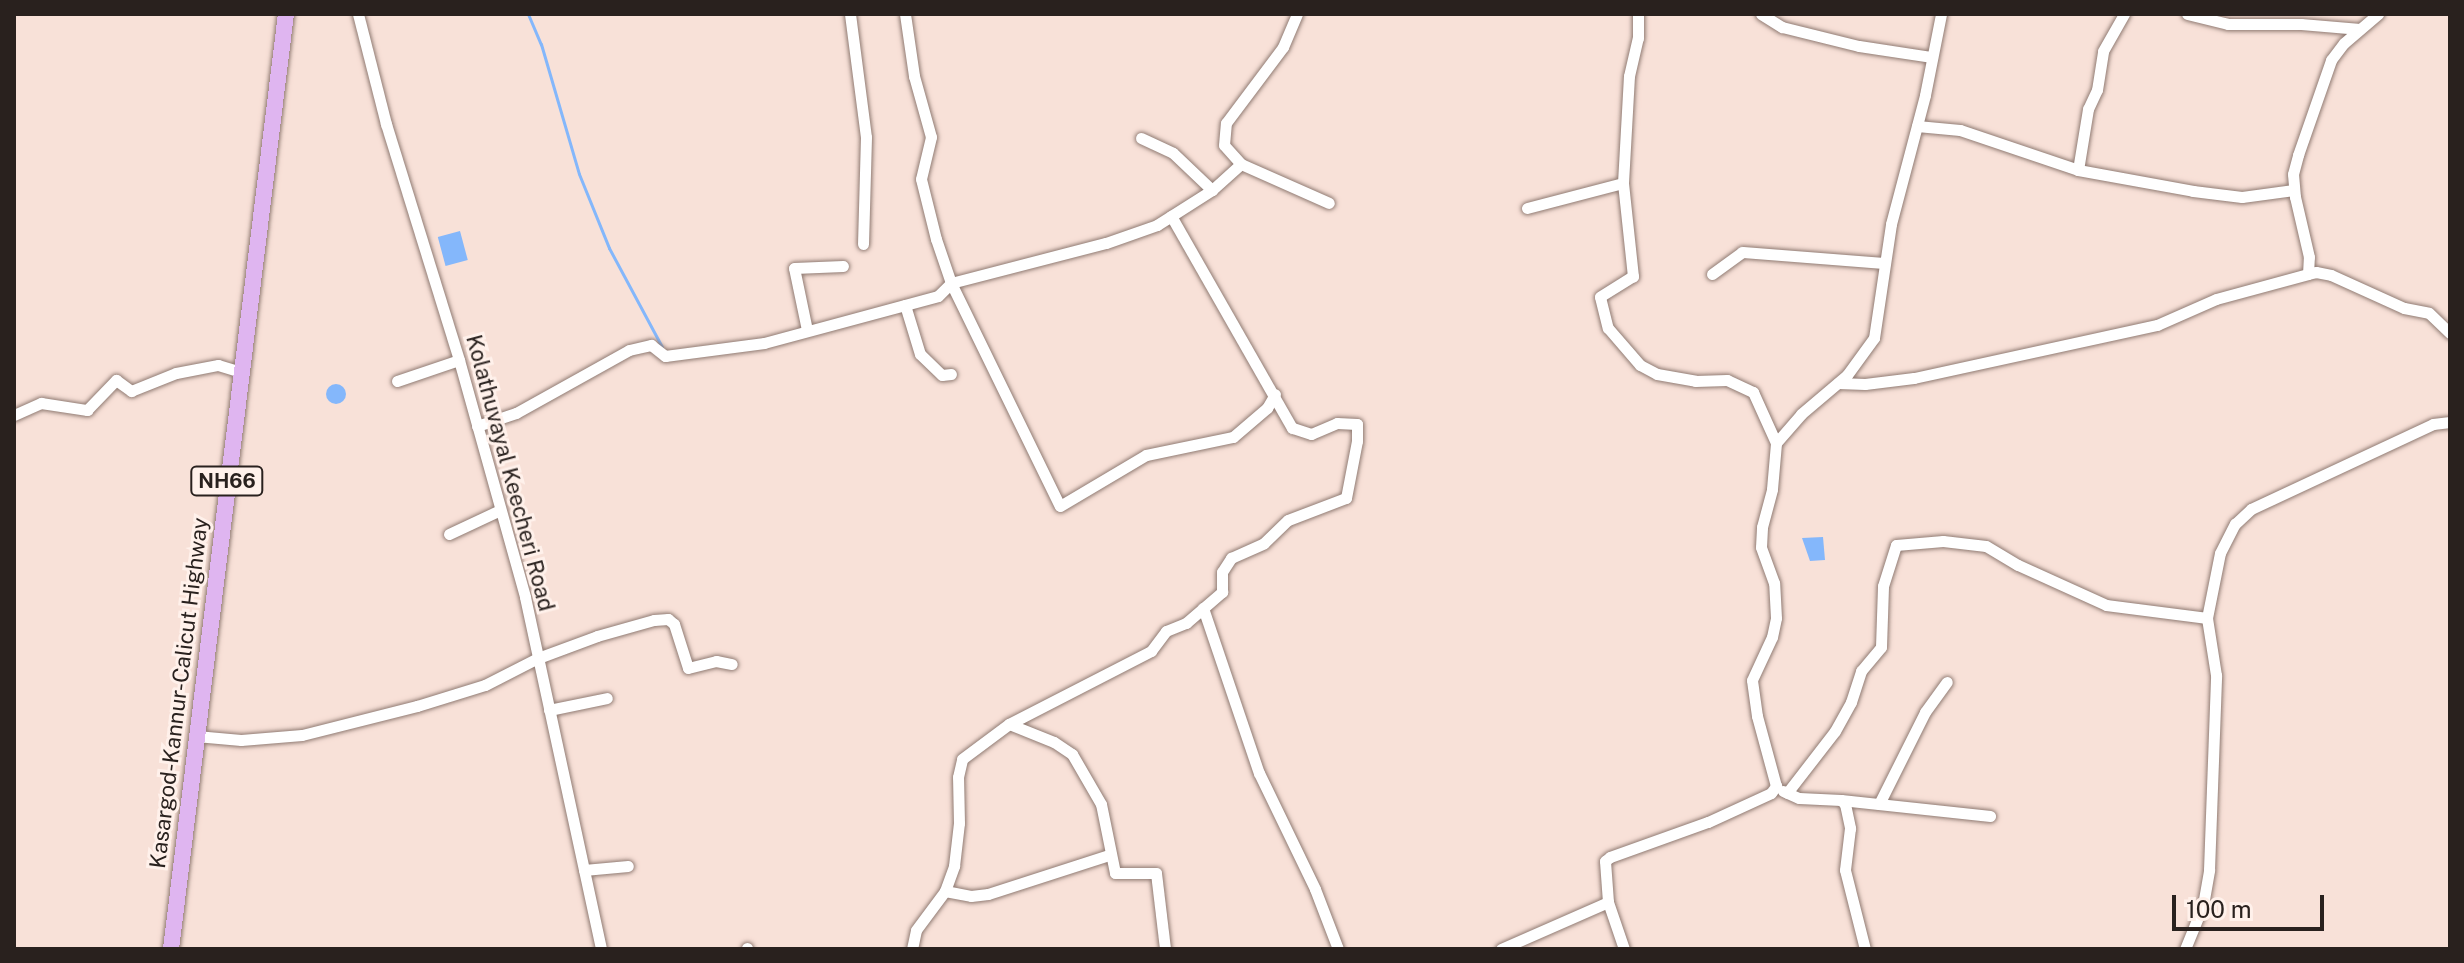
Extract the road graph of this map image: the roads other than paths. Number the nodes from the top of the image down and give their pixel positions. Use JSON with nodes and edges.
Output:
{"nodes":[{"id":1,"x":286,"y":14,"type":"edge"},
{"id":2,"x":358,"y":14,"type":"edge"},
{"id":3,"x":850,"y":14,"type":"edge"},
{"id":4,"x":905,"y":14,"type":"edge"},
{"id":5,"x":1297,"y":14,"type":"edge"},
{"id":6,"x":1638,"y":14,"type":"edge"},
{"id":7,"x":1761,"y":14,"type":"edge"},
{"id":8,"x":1941,"y":14,"type":"edge"},
{"id":9,"x":2124,"y":14,"type":"edge"},
{"id":10,"x":2187,"y":14,"type":"edge"},
{"id":11,"x":2378,"y":14,"type":"edge"},
{"id":12,"x":2360,"y":29,"type":"junction"},
{"id":13,"x":1932,"y":57,"type":"junction"},
{"id":14,"x":1917,"y":126,"type":"junction"},
{"id":15,"x":1141,"y":138,"type":"dead end"},
{"id":16,"x":1241,"y":164,"type":"junction"},
{"id":17,"x":2078,"y":170,"type":"junction"},
{"id":18,"x":1623,"y":183,"type":"junction"},
{"id":19,"x":1212,"y":190,"type":"junction"},
{"id":20,"x":2294,"y":190,"type":"junction"},
{"id":21,"x":1329,"y":203,"type":"dead end"},
{"id":22,"x":1527,"y":208,"type":"dead end"},
{"id":23,"x":1171,"y":216,"type":"junction"},
{"id":24,"x":863,"y":244,"type":"dead end"},
{"id":25,"x":1885,"y":263,"type":"junction"},
{"id":26,"x":843,"y":266,"type":"dead end"},
{"id":27,"x":1712,"y":274,"type":"dead end"},
{"id":28,"x":2308,"y":274,"type":"junction"},
{"id":29,"x":951,"y":283,"type":"junction"},
{"id":30,"x":905,"y":305,"type":"junction"},
{"id":31,"x":807,"y":330,"type":"junction"},
{"id":32,"x":2450,"y":333,"type":"edge"},
{"id":33,"x":459,"y":360,"type":"junction"},
{"id":34,"x":241,"y":372,"type":"junction"},
{"id":35,"x":951,"y":374,"type":"dead end"},
{"id":36,"x":397,"y":381,"type":"dead end"},
{"id":37,"x":1838,"y":383,"type":"junction"},
{"id":38,"x":1275,"y":394,"type":"junction"},
{"id":39,"x":14,"y":415,"type":"edge"},
{"id":40,"x":2450,"y":422,"type":"edge"},
{"id":41,"x":477,"y":426,"type":"junction"},
{"id":42,"x":1776,"y":443,"type":"junction"},
{"id":43,"x":500,"y":510,"type":"junction"},
{"id":44,"x":449,"y":534,"type":"dead end"},
{"id":45,"x":1203,"y":608,"type":"junction"},
{"id":46,"x":2207,"y":618,"type":"junction"},
{"id":47,"x":538,"y":658,"type":"junction"},
{"id":48,"x":732,"y":664,"type":"dead end"},
{"id":49,"x":1947,"y":682,"type":"dead end"},
{"id":50,"x":607,"y":698,"type":"dead end"},
{"id":51,"x":549,"y":710,"type":"junction"},
{"id":52,"x":1009,"y":724,"type":"junction"},
{"id":53,"x":196,"y":736,"type":"junction"},
{"id":54,"x":1776,"y":786,"type":"junction"},
{"id":55,"x":1787,"y":793,"type":"junction"},
{"id":56,"x":1841,"y":800,"type":"junction"},
{"id":57,"x":1879,"y":804,"type":"junction"},
{"id":58,"x":1990,"y":816,"type":"dead end"},
{"id":59,"x":1109,"y":855,"type":"junction"},
{"id":60,"x":628,"y":866,"type":"dead end"},
{"id":61,"x":584,"y":870,"type":"junction"},
{"id":62,"x":945,"y":891,"type":"junction"},
{"id":63,"x":1608,"y":902,"type":"junction"},
{"id":64,"x":171,"y":949,"type":"edge"},
{"id":65,"x":601,"y":949,"type":"edge"},
{"id":66,"x":912,"y":949,"type":"edge"},
{"id":67,"x":1165,"y":949,"type":"edge"},
{"id":68,"x":1338,"y":949,"type":"edge"},
{"id":69,"x":1501,"y":949,"type":"edge"},
{"id":70,"x":1624,"y":949,"type":"edge"},
{"id":71,"x":1865,"y":949,"type":"edge"},
{"id":72,"x":2185,"y":949,"type":"edge"}],
"edges":[{"from":1,"to":34,"type":"highway","name":"Kasargod-Kannur-Calicut Highway","number":"NH66"},
{"from":2,"to":33,"type":"street","name":"Kolathuvayal Keecheri Road"},
{"from":3,"to":24,"type":"street"},
{"from":4,"to":29,"type":"street"},
{"from":5,"to":16,"type":"street"},
{"from":6,"to":18,"type":"street"},
{"from":7,"to":13,"type":"street"},
{"from":8,"to":13,"type":"street"},
{"from":9,"to":17,"type":"street"},
{"from":10,"to":12,"type":"street"},
{"from":11,"to":12,"type":"street"},
{"from":12,"to":20,"type":"street"},
{"from":13,"to":14,"type":"street"},
{"from":14,"to":17,"type":"street"},
{"from":14,"to":25,"type":"street"},
{"from":15,"to":19,"type":"street"},
{"from":16,"to":19,"type":"street"},
{"from":16,"to":21,"type":"street"},
{"from":17,"to":20,"type":"street"},
{"from":18,"to":22,"type":"street"},
{"from":18,"to":42,"type":"street"},
{"from":19,"to":23,"type":"street"},
{"from":20,"to":28,"type":"street"},
{"from":23,"to":29,"type":"street"},
{"from":23,"to":38,"type":"street"},
{"from":25,"to":27,"type":"street"},
{"from":25,"to":37,"type":"street"},
{"from":26,"to":31,"type":"street"},
{"from":28,"to":32,"type":"street"},
{"from":28,"to":37,"type":"street"},
{"from":29,"to":30,"type":"street"},
{"from":29,"to":38,"type":"street"},
{"from":30,"to":31,"type":"street"},
{"from":30,"to":35,"type":"street"},
{"from":31,"to":41,"type":"street"},
{"from":33,"to":36,"type":"street"},
{"from":33,"to":41,"type":"street","name":"Kolathuvayal Keecheri Road"},
{"from":34,"to":39,"type":"street"},
{"from":34,"to":53,"type":"highway","name":"Kasargod-Kannur-Calicut Highway","number":"NH66"},
{"from":37,"to":42,"type":"street"},
{"from":38,"to":45,"type":"street"},
{"from":40,"to":46,"type":"street"},
{"from":41,"to":43,"type":"street","name":"Kolathuvayal Keecheri Road"},
{"from":42,"to":54,"type":"street"},
{"from":43,"to":44,"type":"street"},
{"from":43,"to":47,"type":"street","name":"Kolathuvayal Keecheri Road"},
{"from":45,"to":52,"type":"street"},
{"from":45,"to":68,"type":"street"},
{"from":46,"to":55,"type":"street"},
{"from":46,"to":72,"type":"street"},
{"from":47,"to":48,"type":"street"},
{"from":47,"to":51,"type":"street","name":"Kolathuvayal Keecheri Road"},
{"from":47,"to":53,"type":"street"},
{"from":49,"to":57,"type":"street"},
{"from":50,"to":51,"type":"street"},
{"from":51,"to":61,"type":"street","name":"Kolathuvayal Keecheri Road"},
{"from":52,"to":59,"type":"street"},
{"from":52,"to":62,"type":"street"},
{"from":53,"to":64,"type":"highway","name":"Kasargod-Kannur-Calicut Highway","number":"NH66"},
{"from":54,"to":55,"type":"street"},
{"from":54,"to":63,"type":"street"},
{"from":55,"to":56,"type":"street"},
{"from":56,"to":57,"type":"street"},
{"from":56,"to":71,"type":"street"},
{"from":57,"to":58,"type":"street"},
{"from":59,"to":62,"type":"street"},
{"from":59,"to":67,"type":"street"},
{"from":60,"to":61,"type":"street"},
{"from":61,"to":65,"type":"street","name":"Kolathuvayal Keecheri Road"},
{"from":62,"to":66,"type":"street"},
{"from":63,"to":69,"type":"street"},
{"from":63,"to":70,"type":"street"}]}
